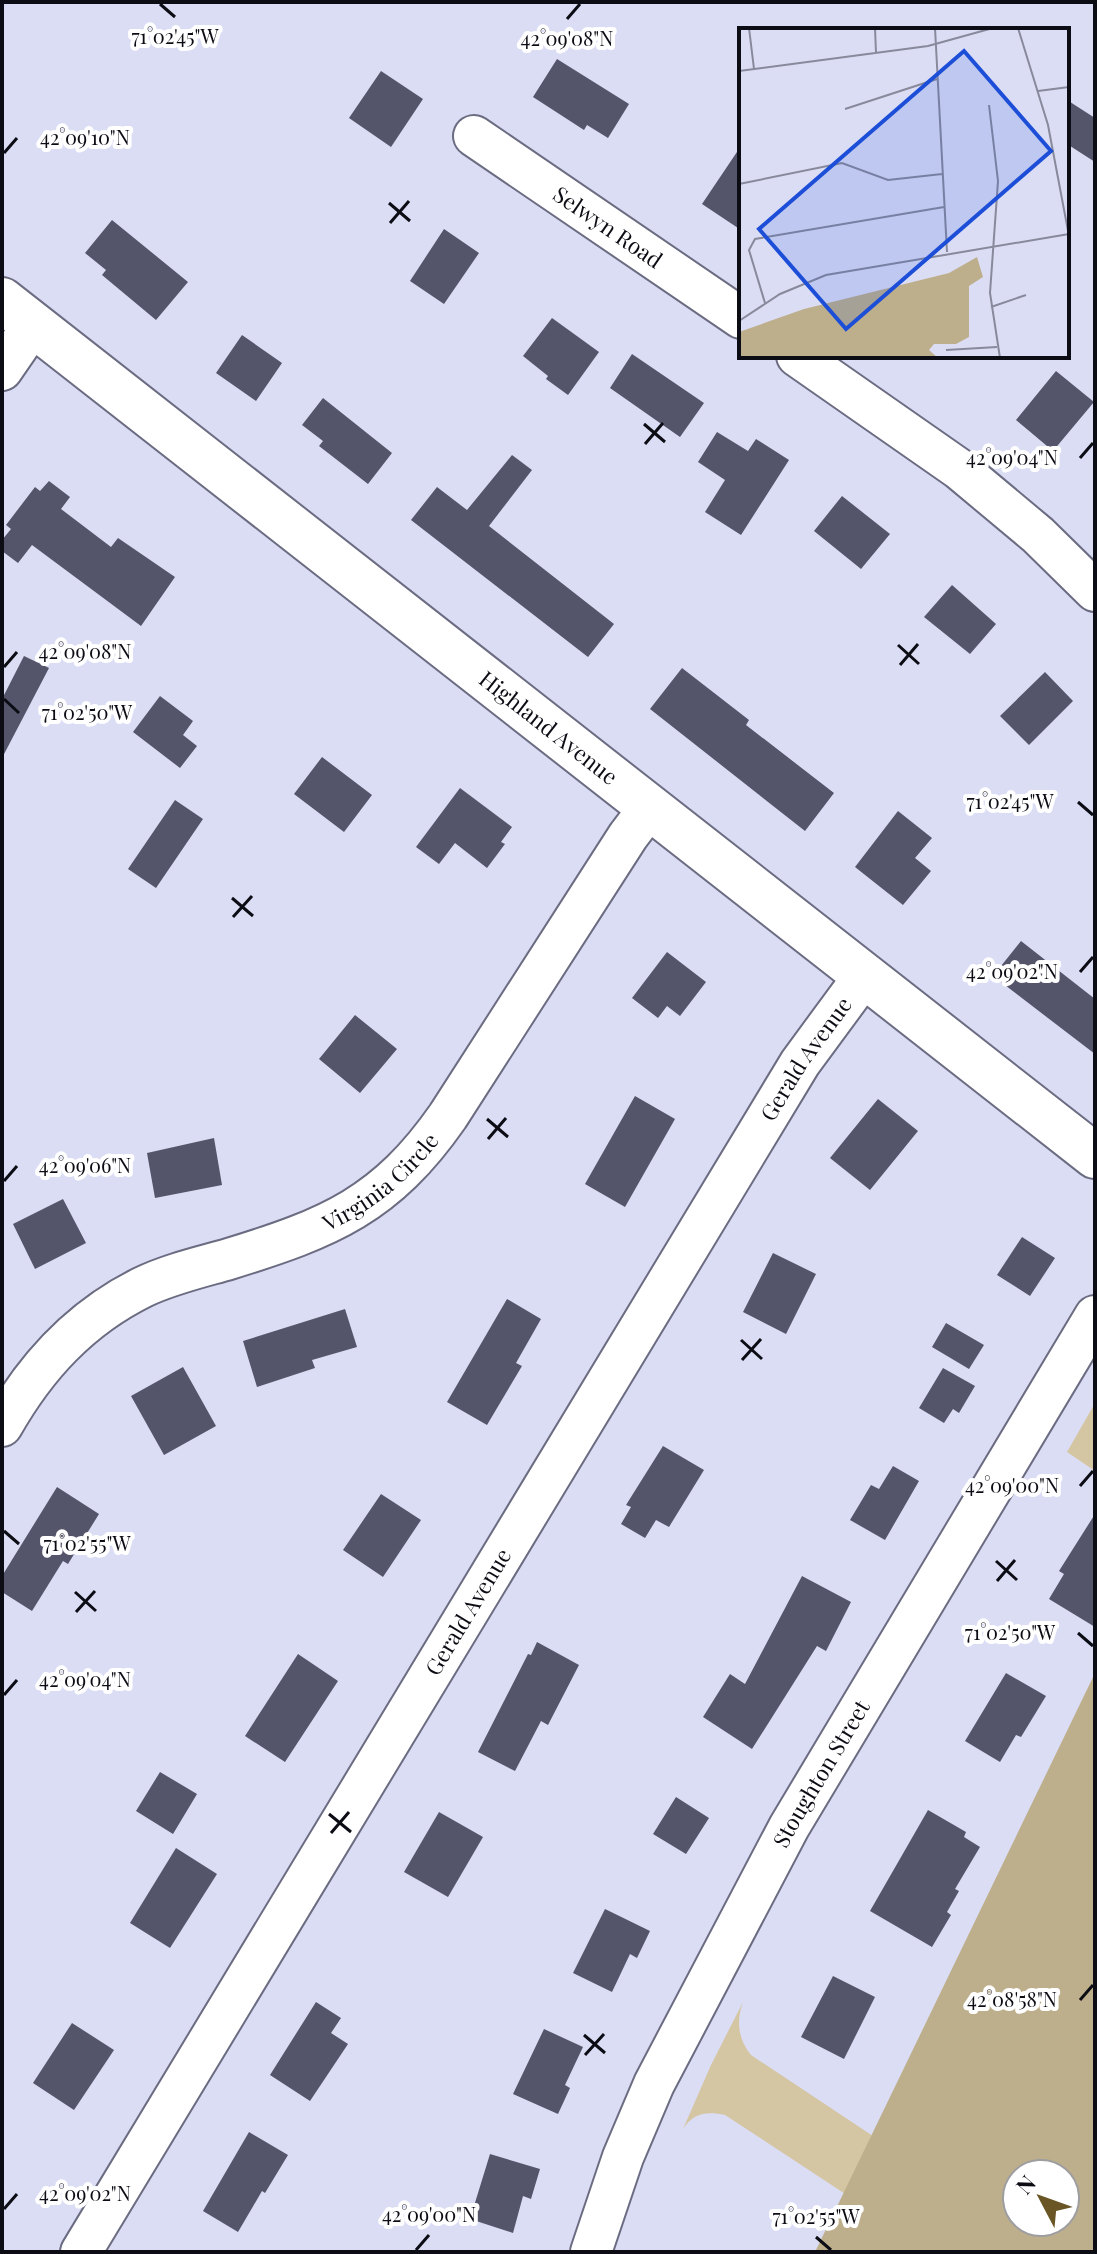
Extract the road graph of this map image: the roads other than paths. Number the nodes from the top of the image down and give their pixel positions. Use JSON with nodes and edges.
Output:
{"nodes":[{"id":1,"x":474,"y":136,"type":"dead end"},
{"id":2,"x":18,"y":313,"type":"edge"},
{"id":3,"x":739,"y":317,"type":"edge"},
{"id":4,"x":800,"y":358,"type":"edge"},
{"id":5,"x":2,"y":370,"type":"edge"},
{"id":6,"x":1095,"y":591,"type":"edge"},
{"id":7,"x":650,"y":807,"type":"junction"},
{"id":8,"x":864,"y":976,"type":"junction"},
{"id":9,"x":1095,"y":1156,"type":"edge"},
{"id":10,"x":1095,"y":1316,"type":"edge"},
{"id":11,"x":2,"y":1426,"type":"edge"},
{"id":12,"x":81,"y":2252,"type":"edge"},
{"id":13,"x":591,"y":2252,"type":"edge"}],
"edges":[{"from":1,"to":3,"type":"street","name":"Selwyn Road"},
{"from":2,"to":5,"type":"street"},
{"from":2,"to":7,"type":"street","name":"Highland Avenue"},
{"from":4,"to":6,"type":"street"},
{"from":7,"to":8,"type":"street","name":"Highland Avenue"},
{"from":7,"to":11,"type":"street","name":"Virginia Circle"},
{"from":8,"to":9,"type":"street","name":"Highland Avenue"},
{"from":8,"to":12,"type":"street","name":"Gerald Avenue"},
{"from":10,"to":13,"type":"street","name":"Stoughton Street"}]}
